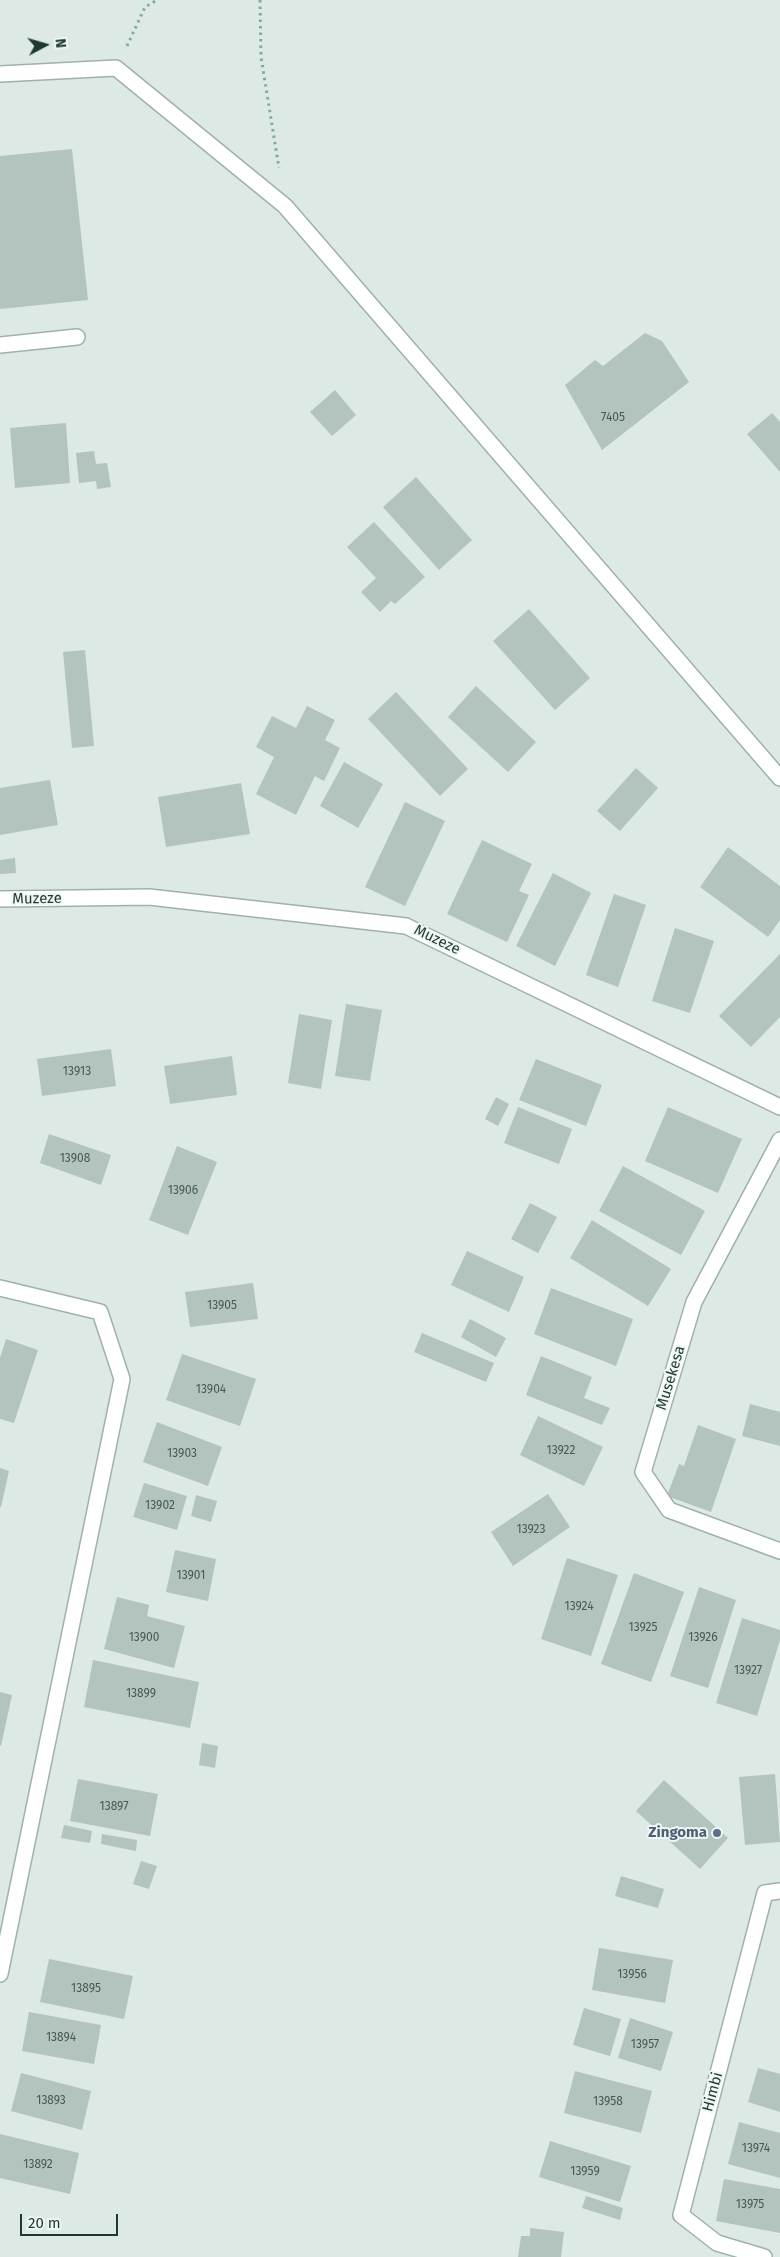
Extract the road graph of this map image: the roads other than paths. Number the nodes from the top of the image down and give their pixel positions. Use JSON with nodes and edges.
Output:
{"nodes":[{"id":1,"x":0,"y":74,"type":"edge"},
{"id":2,"x":77,"y":337,"type":"dead end"},
{"id":3,"x":0,"y":345,"type":"edge"},
{"id":4,"x":780,"y":778,"type":"edge"},
{"id":5,"x":0,"y":899,"type":"edge"},
{"id":6,"x":780,"y":1106,"type":"edge"},
{"id":7,"x":780,"y":1140,"type":"edge"},
{"id":8,"x":0,"y":1288,"type":"edge"},
{"id":9,"x":780,"y":1551,"type":"edge"},
{"id":10,"x":780,"y":1891,"type":"edge"},
{"id":11,"x":0,"y":1974,"type":"edge"},
{"id":12,"x":764,"y":2257,"type":"edge"}],
"edges":[{"from":1,"to":4,"type":"street"},
{"from":2,"to":3,"type":"street"},
{"from":5,"to":6,"type":"street","name":"Muzeze"},
{"from":7,"to":9,"type":"street","name":"Musekesa"},
{"from":8,"to":11,"type":"street"},
{"from":10,"to":12,"type":"street","name":"Himbi"}]}
